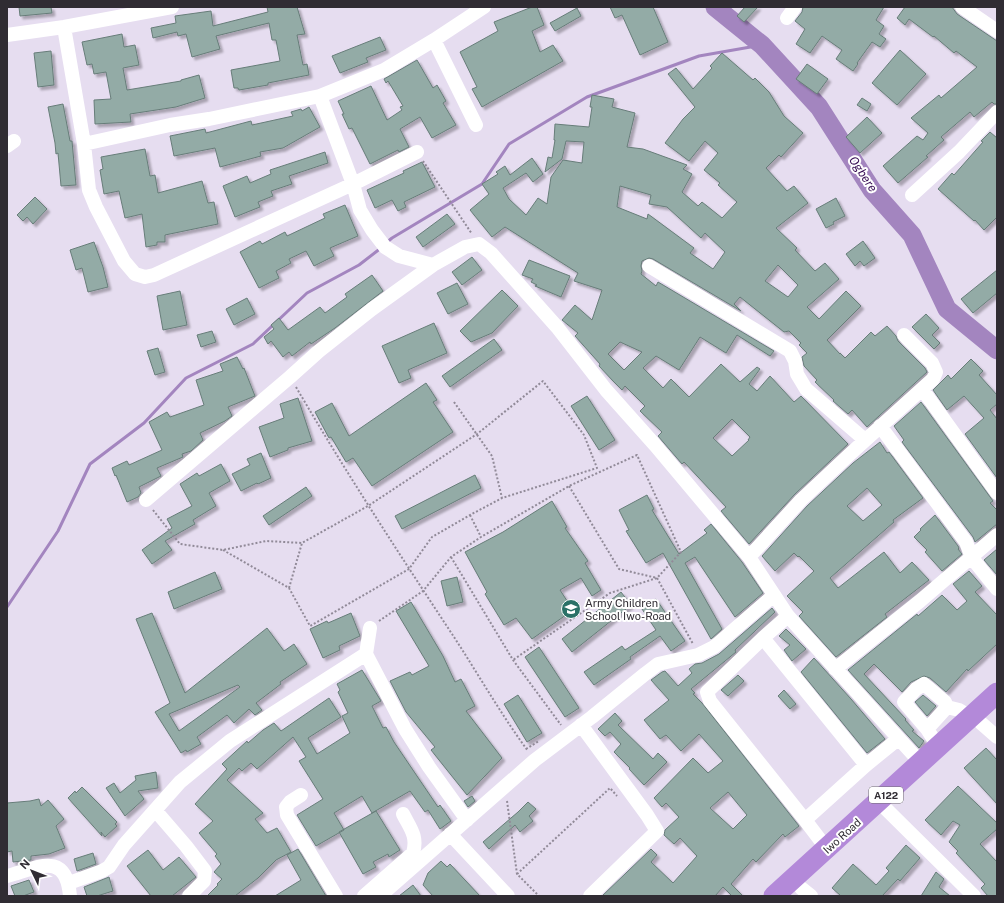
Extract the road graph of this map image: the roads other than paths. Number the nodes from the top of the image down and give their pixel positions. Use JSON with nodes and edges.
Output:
{"nodes":[{"id":1,"x":172,"y":7,"type":"edge"},
{"id":2,"x":484,"y":7,"type":"edge"},
{"id":3,"x":962,"y":7,"type":"edge"},
{"id":4,"x":64,"y":27,"type":"junction"},
{"id":5,"x":997,"y":31,"type":"edge"},
{"id":6,"x":7,"y":36,"type":"edge"},
{"id":7,"x":434,"y":40,"type":"junction"},
{"id":8,"x":320,"y":96,"type":"junction"},
{"id":9,"x":997,"y":112,"type":"edge"},
{"id":10,"x":476,"y":125,"type":"dead end"},
{"id":11,"x":84,"y":144,"type":"junction"},
{"id":12,"x":417,"y":152,"type":"road end"},
{"id":13,"x":353,"y":184,"type":"junction"},
{"id":14,"x":912,"y":195,"type":"dead end"},
{"id":15,"x":433,"y":266,"type":"junction"},
{"id":16,"x":648,"y":266,"type":"dead end"},
{"id":17,"x":904,"y":335,"type":"dead end"},
{"id":18,"x":922,"y":389,"type":"junction"},
{"id":19,"x":880,"y":426,"type":"junction"},
{"id":20,"x":865,"y":440,"type":"junction"},
{"id":21,"x":997,"y":493,"type":"edge"},
{"id":22,"x":146,"y":500,"type":"road end"},
{"id":23,"x":997,"y":534,"type":"edge"},
{"id":24,"x":748,"y":557,"type":"junction"},
{"id":25,"x":972,"y":558,"type":"junction"},
{"id":26,"x":997,"y":589,"type":"edge"},
{"id":27,"x":774,"y":595,"type":"junction"},
{"id":28,"x":788,"y":616,"type":"junction"},
{"id":29,"x":370,"y":628,"type":"road end"},
{"id":30,"x":763,"y":638,"type":"junction"},
{"id":31,"x":366,"y":654,"type":"junction"},
{"id":32,"x":835,"y":669,"type":"junction"},
{"id":33,"x":997,"y":693,"type":"edge"},
{"id":34,"x":947,"y":706,"type":"junction"},
{"id":35,"x":997,"y":708,"type":"edge"},
{"id":36,"x":976,"y":720,"type":"junction"},
{"id":37,"x":581,"y":725,"type":"junction"},
{"id":38,"x":927,"y":728,"type":"junction"},
{"id":39,"x":997,"y":737,"type":"edge"},
{"id":40,"x":898,"y":739,"type":"junction"},
{"id":41,"x":938,"y":746,"type":"junction"},
{"id":42,"x":920,"y":762,"type":"junction"},
{"id":43,"x":866,"y":766,"type":"junction"},
{"id":44,"x":302,"y":795,"type":"dead end"},
{"id":45,"x":883,"y":806,"type":"junction"},
{"id":46,"x":155,"y":810,"type":"junction"},
{"id":47,"x":403,"y":814,"type":"dead end"},
{"id":48,"x":467,"y":820,"type":"junction"},
{"id":49,"x":805,"y":820,"type":"junction"},
{"id":50,"x":450,"y":834,"type":"junction"},
{"id":51,"x":827,"y":849,"type":"junction"},
{"id":52,"x":7,"y":876,"type":"edge"},
{"id":53,"x":69,"y":890,"type":"edge"},
{"id":54,"x":801,"y":893,"type":"edge"},
{"id":55,"x":384,"y":894,"type":"edge"},
{"id":56,"x":189,"y":896,"type":"edge"},
{"id":57,"x":336,"y":896,"type":"edge"},
{"id":58,"x":364,"y":896,"type":"edge"},
{"id":59,"x":508,"y":896,"type":"edge"},
{"id":60,"x":590,"y":896,"type":"edge"},
{"id":61,"x":774,"y":896,"type":"edge"},
{"id":62,"x":974,"y":896,"type":"edge"}],
"edges":[{"from":1,"to":4,"type":"street"},
{"from":2,"to":7,"type":"street"},
{"from":3,"to":5,"type":"street"},
{"from":4,"to":6,"type":"street"},
{"from":4,"to":11,"type":"street"},
{"from":7,"to":8,"type":"street"},
{"from":7,"to":10,"type":"street"},
{"from":8,"to":11,"type":"street"},
{"from":8,"to":13,"type":"street"},
{"from":9,"to":14,"type":"street"},
{"from":11,"to":13,"type":"street"},
{"from":12,"to":13,"type":"street"},
{"from":13,"to":15,"type":"street"},
{"from":15,"to":22,"type":"street"},
{"from":15,"to":24,"type":"street"},
{"from":16,"to":20,"type":"street"},
{"from":17,"to":18,"type":"street"},
{"from":18,"to":19,"type":"street"},
{"from":18,"to":21,"type":"street"},
{"from":19,"to":20,"type":"street"},
{"from":19,"to":25,"type":"street"},
{"from":20,"to":24,"type":"street"},
{"from":23,"to":25,"type":"street"},
{"from":24,"to":27,"type":"street"},
{"from":25,"to":26,"type":"street"},
{"from":25,"to":32,"type":"street"},
{"from":27,"to":28,"type":"street"},
{"from":27,"to":37,"type":"street"},
{"from":28,"to":30,"type":"street"},
{"from":28,"to":32,"type":"street"},
{"from":29,"to":31,"type":"street"},
{"from":30,"to":43,"type":"street"},
{"from":30,"to":49,"type":"street"},
{"from":31,"to":46,"type":"street"},
{"from":31,"to":48,"type":"street"},
{"from":32,"to":40,"type":"street"},
{"from":33,"to":36,"type":"highway","name":"Iwo Road","number":"A122"},
{"from":34,"to":36,"type":"street"},
{"from":34,"to":38,"type":"street"},
{"from":34,"to":38,"type":"street"},
{"from":35,"to":36,"type":"highway","name":"Iwo Road","number":"A122"},
{"from":36,"to":39,"type":"street"},
{"from":36,"to":41,"type":"highway","name":"Iwo Road","number":"A122"},
{"from":36,"to":45,"type":"highway","name":"Iwo Road","number":"A122"},
{"from":37,"to":48,"type":"street"},
{"from":37,"to":60,"type":"street"},
{"from":38,"to":41,"type":"street"},
{"from":40,"to":42,"type":"street"},
{"from":40,"to":43,"type":"street"},
{"from":41,"to":42,"type":"highway","name":"Iwo Road","number":"A122"},
{"from":42,"to":45,"type":"highway","name":"Iwo Road","number":"A122"},
{"from":43,"to":49,"type":"street"},
{"from":44,"to":57,"type":"street"},
{"from":45,"to":51,"type":"highway","name":"Iwo Road","number":"A122"},
{"from":45,"to":54,"type":"highway","name":"Iwo Road","number":"A122"},
{"from":45,"to":62,"type":"street"},
{"from":46,"to":53,"type":"street"},
{"from":46,"to":56,"type":"street"},
{"from":47,"to":58,"type":"street"},
{"from":48,"to":50,"type":"street"},
{"from":49,"to":51,"type":"street"},
{"from":50,"to":55,"type":"street"},
{"from":50,"to":59,"type":"street"},
{"from":51,"to":61,"type":"highway","name":"Iwo Road","number":"A122"},
{"from":52,"to":53,"type":"street"}]}
